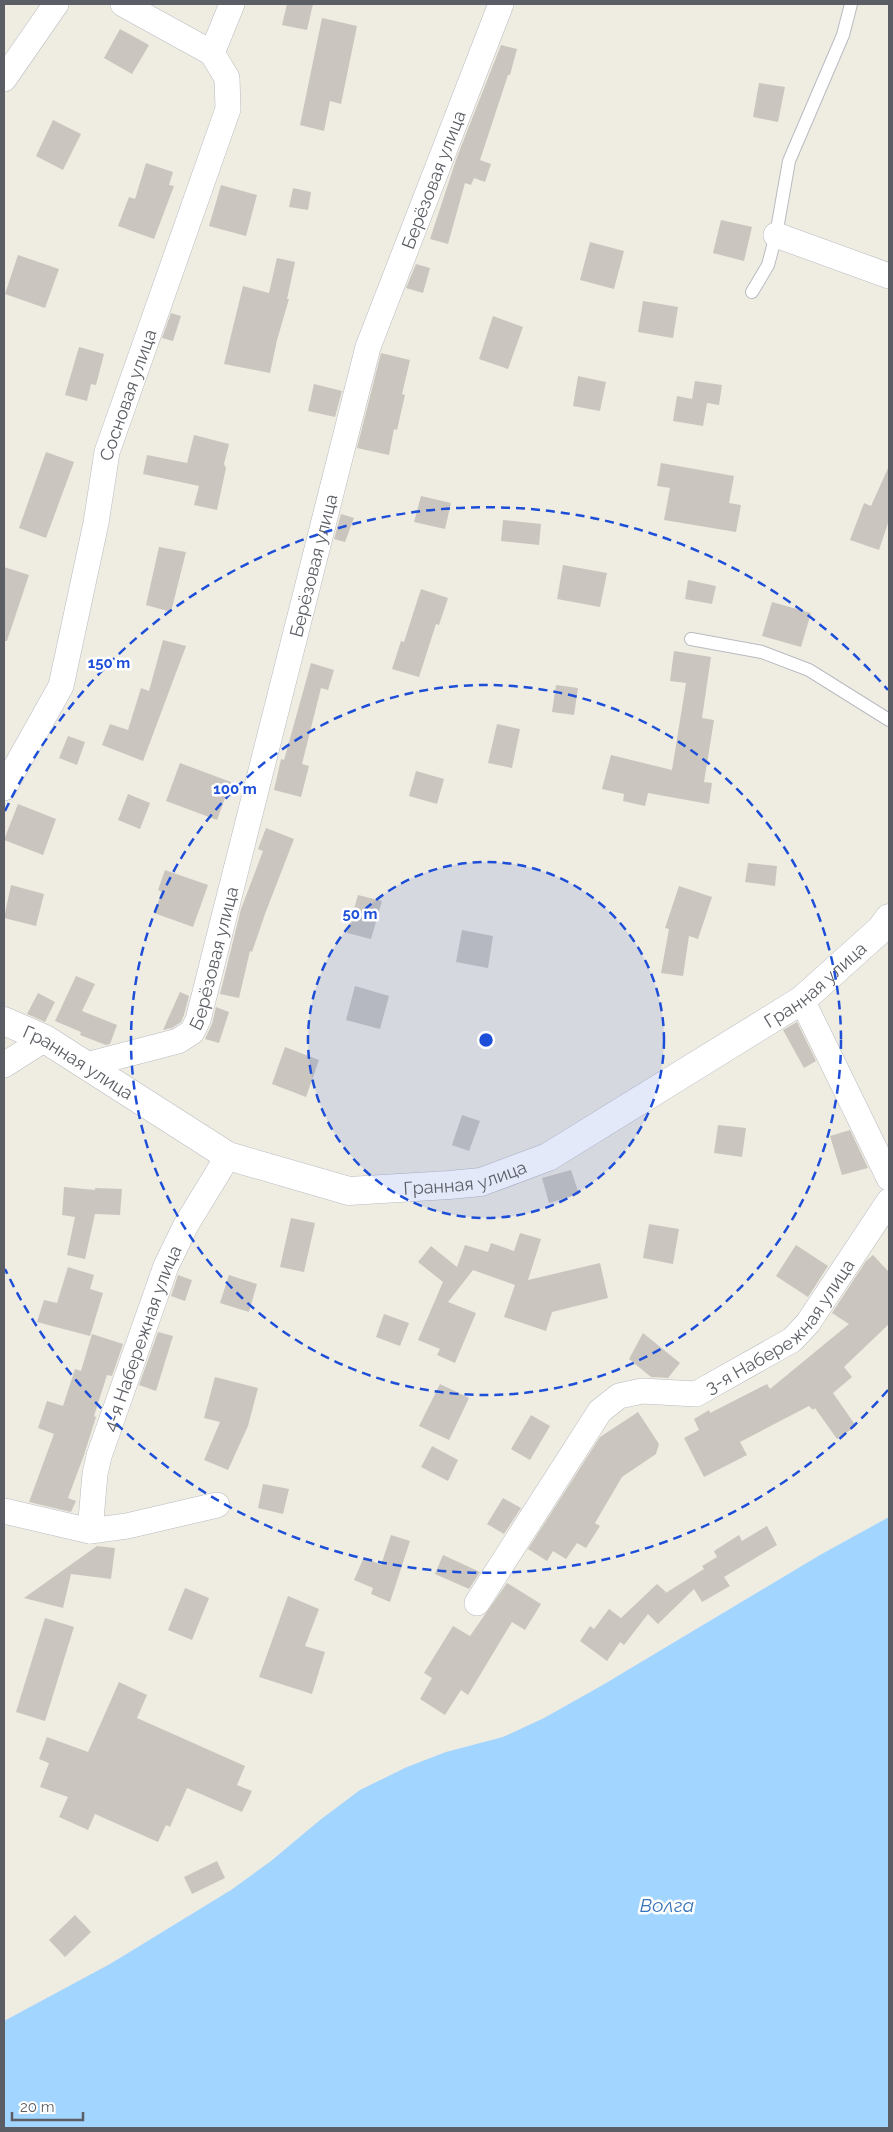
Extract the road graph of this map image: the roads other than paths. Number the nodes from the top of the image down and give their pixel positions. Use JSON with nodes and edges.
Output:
{"nodes":[{"id":1,"x":56,"y":4,"type":"edge"},
{"id":2,"x":123,"y":4,"type":"edge"},
{"id":3,"x":232,"y":4,"type":"edge"},
{"id":4,"x":501,"y":4,"type":"edge"},
{"id":5,"x":851,"y":4,"type":"edge"},
{"id":6,"x":212,"y":53,"type":"junction"},
{"id":7,"x":4,"y":79,"type":"edge"},
{"id":8,"x":776,"y":235,"type":"junction"},
{"id":9,"x":889,"y":276,"type":"edge"},
{"id":10,"x":752,"y":292,"type":"dead end"},
{"id":11,"x":691,"y":639,"type":"dead end"},
{"id":12,"x":889,"y":720,"type":"edge"},
{"id":13,"x":4,"y":788,"type":"edge"},
{"id":14,"x":887,"y":923,"type":"edge"},
{"id":15,"x":802,"y":1000,"type":"junction"},
{"id":16,"x":4,"y":1020,"type":"edge"},
{"id":17,"x":46,"y":1038,"type":"junction"},
{"id":18,"x":4,"y":1065,"type":"edge"},
{"id":19,"x":86,"y":1065,"type":"junction"},
{"id":20,"x":228,"y":1156,"type":"junction"},
{"id":21,"x":889,"y":1178,"type":"edge"},
{"id":22,"x":889,"y":1201,"type":"edge"},
{"id":23,"x":217,"y":1505,"type":"dead end"},
{"id":24,"x":4,"y":1511,"type":"edge"},
{"id":25,"x":90,"y":1531,"type":"junction"},
{"id":26,"x":477,"y":1603,"type":"dead end"}],
"edges":[{"from":1,"to":7,"type":"street"},
{"from":2,"to":6,"type":"street"},
{"from":3,"to":6,"type":"street"},
{"from":4,"to":19,"type":"street","name":"Берёзовая улица"},
{"from":5,"to":8,"type":"lane"},
{"from":6,"to":13,"type":"street","name":"Сосновая улица"},
{"from":8,"to":9,"type":"street"},
{"from":8,"to":10,"type":"lane"},
{"from":11,"to":12,"type":"lane"},
{"from":14,"to":15,"type":"street","name":"Гранная улица"},
{"from":15,"to":20,"type":"street","name":"Гранная улица"},
{"from":15,"to":21,"type":"street"},
{"from":16,"to":17,"type":"street","name":"Гранная улица"},
{"from":17,"to":18,"type":"street"},
{"from":17,"to":19,"type":"street","name":"Гранная улица"},
{"from":19,"to":20,"type":"street","name":"Гранная улица"},
{"from":20,"to":25,"type":"street","name":"4-я Набережная улица"},
{"from":22,"to":26,"type":"street","name":"3-я Набережная улица"},
{"from":23,"to":25,"type":"street"},
{"from":24,"to":25,"type":"street"}]}
